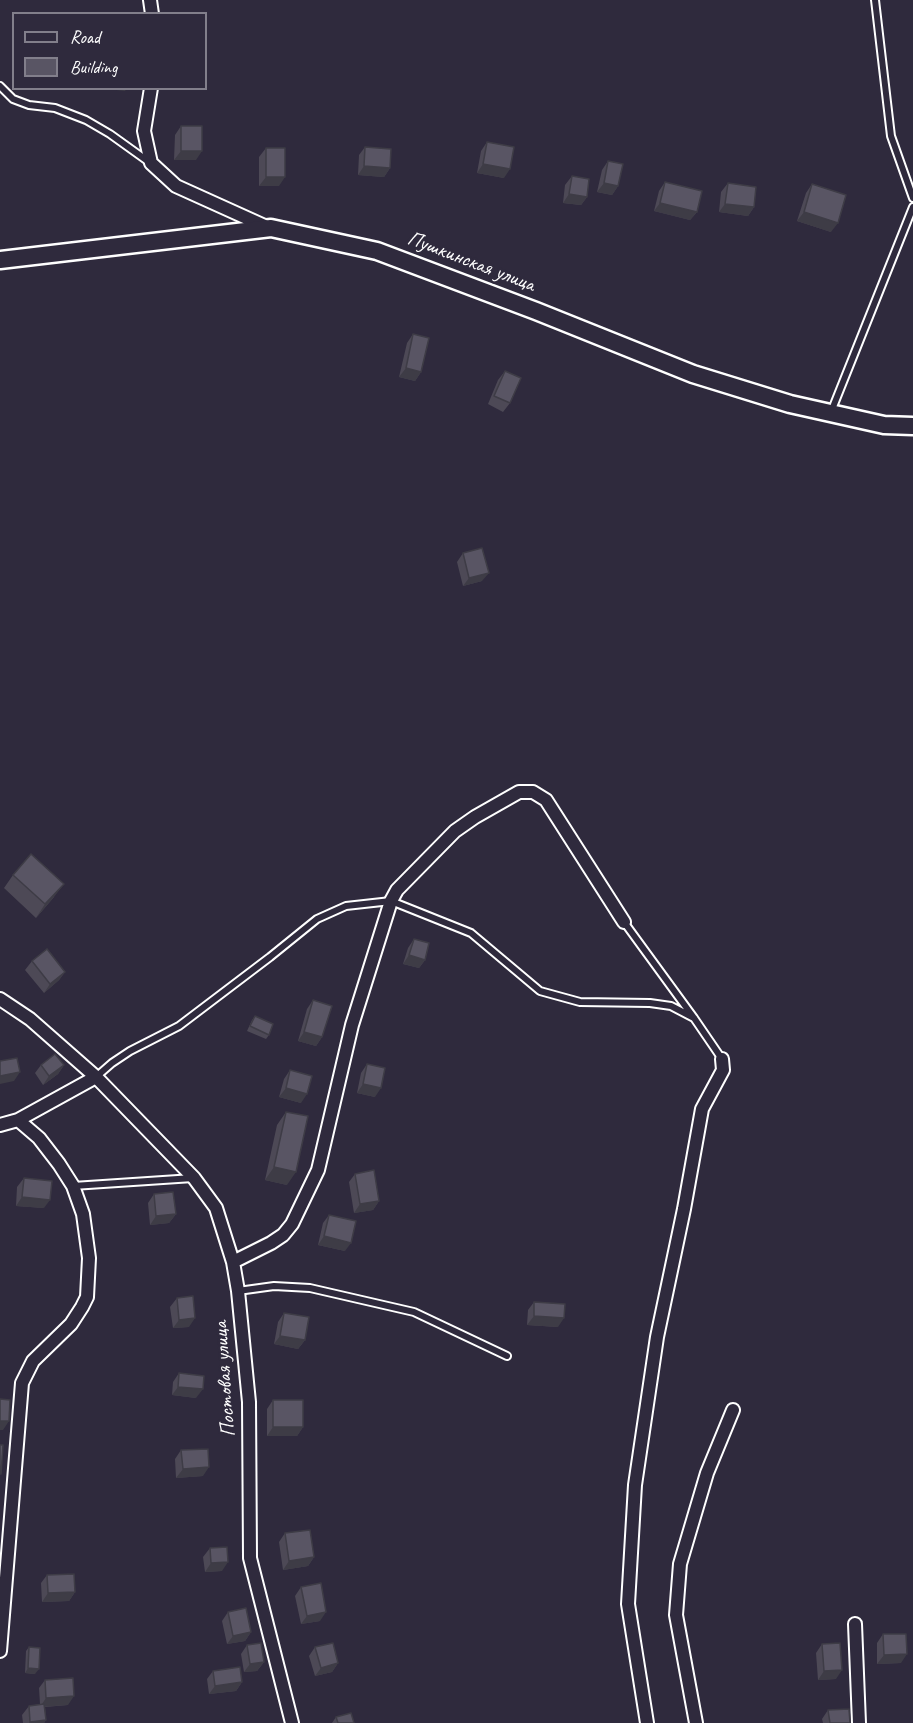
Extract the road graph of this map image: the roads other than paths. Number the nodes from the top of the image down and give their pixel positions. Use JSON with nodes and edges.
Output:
{"nodes":[{"id":1,"x":875,"y":0,"type":"edge"},
{"id":2,"x":0,"y":86,"type":"edge"},
{"id":3,"x":151,"y":90,"type":"edge"},
{"id":4,"x":151,"y":163,"type":"junction"},
{"id":5,"x":913,"y":198,"type":"edge"},
{"id":6,"x":913,"y":207,"type":"edge"},
{"id":7,"x":271,"y":228,"type":"junction"},
{"id":8,"x":0,"y":260,"type":"edge"},
{"id":9,"x":830,"y":413,"type":"junction"},
{"id":10,"x":913,"y":426,"type":"edge"},
{"id":11,"x":391,"y":901,"type":"junction"},
{"id":12,"x":624,"y":922,"type":"joint"},
{"id":13,"x":0,"y":999,"type":"edge"},
{"id":14,"x":694,"y":1018,"type":"junction"},
{"id":15,"x":722,"y":1059,"type":"joint"},
{"id":16,"x":96,"y":1077,"type":"junction"},
{"id":17,"x":18,"y":1120,"type":"junction"},
{"id":18,"x":0,"y":1125,"type":"edge"},
{"id":19,"x":194,"y":1178,"type":"junction"},
{"id":20,"x":73,"y":1186,"type":"junction"},
{"id":21,"x":233,"y":1262,"type":"junction"},
{"id":22,"x":238,"y":1291,"type":"junction"},
{"id":23,"x":507,"y":1356,"type":"dead end"},
{"id":24,"x":733,"y":1410,"type":"dead end"},
{"id":25,"x":855,"y":1624,"type":"dead end"},
{"id":26,"x":0,"y":1651,"type":"edge"},
{"id":27,"x":291,"y":1723,"type":"edge"},
{"id":28,"x":647,"y":1723,"type":"edge"},
{"id":29,"x":696,"y":1723,"type":"edge"},
{"id":30,"x":859,"y":1723,"type":"edge"}],
"edges":[{"from":1,"to":5,"type":"lane"},
{"from":2,"to":4,"type":"lane"},
{"from":3,"to":4,"type":"street"},
{"from":4,"to":7,"type":"street"},
{"from":6,"to":9,"type":"lane"},
{"from":7,"to":8,"type":"main road","name":"Пушкинская улица"},
{"from":7,"to":9,"type":"main road","name":"Пушкинская улица"},
{"from":9,"to":10,"type":"main road","name":"Пушкинская улица"},
{"from":11,"to":12,"type":"street"},
{"from":11,"to":14,"type":"lane"},
{"from":11,"to":16,"type":"lane"},
{"from":11,"to":21,"type":"street"},
{"from":12,"to":14,"type":"lane"},
{"from":13,"to":16,"type":"street","name":"Постовая улица"},
{"from":14,"to":15,"type":"lane"},
{"from":15,"to":28,"type":"street"},
{"from":16,"to":17,"type":"street"},
{"from":16,"to":19,"type":"street","name":"Постовая улица"},
{"from":17,"to":18,"type":"street"},
{"from":17,"to":20,"type":"street"},
{"from":19,"to":20,"type":"lane"},
{"from":19,"to":21,"type":"street","name":"Постовая улица"},
{"from":20,"to":26,"type":"street"},
{"from":21,"to":22,"type":"street","name":"Постовая улица"},
{"from":22,"to":23,"type":"lane"},
{"from":22,"to":27,"type":"street","name":"Постовая улица"},
{"from":24,"to":29,"type":"street"},
{"from":25,"to":30,"type":"street"}]}
